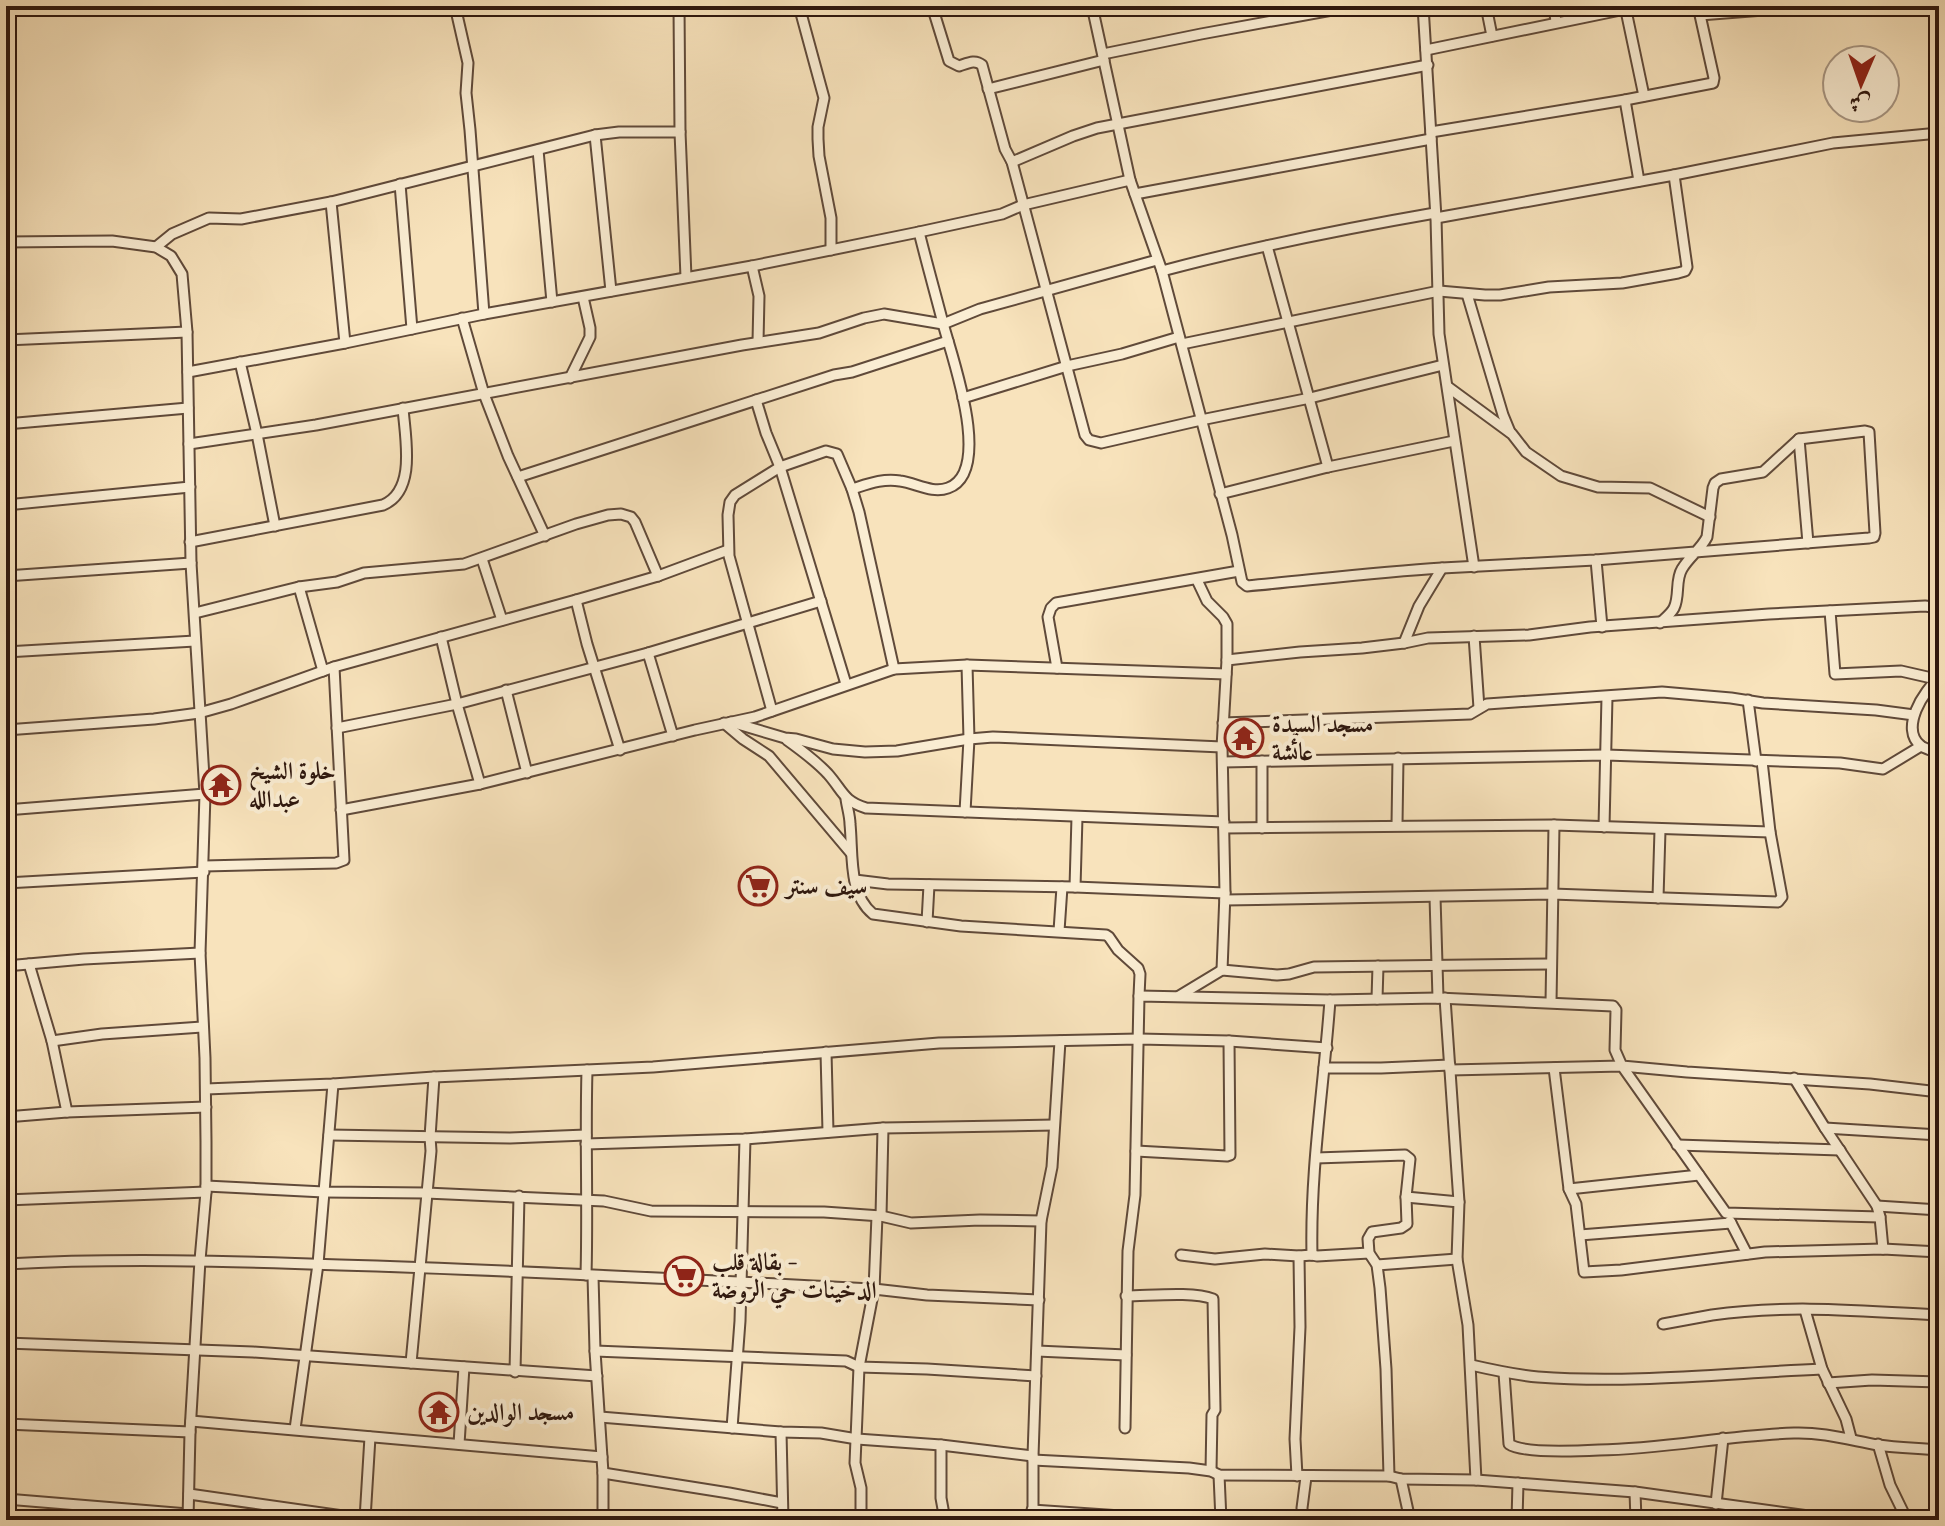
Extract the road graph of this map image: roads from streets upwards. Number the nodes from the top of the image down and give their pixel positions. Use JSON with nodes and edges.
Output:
{"nodes":[{"id":1,"x":455,"y":6,"type":"edge"},
{"id":2,"x":679,"y":6,"type":"edge"},
{"id":3,"x":799,"y":6,"type":"edge"},
{"id":4,"x":932,"y":6,"type":"edge"},
{"id":5,"x":1092,"y":6,"type":"edge"},
{"id":6,"x":1354,"y":6,"type":"edge"},
{"id":7,"x":1423,"y":6,"type":"edge"},
{"id":8,"x":1486,"y":6,"type":"edge"},
{"id":9,"x":1554,"y":6,"type":"edge"},
{"id":10,"x":1640,"y":6,"type":"edge"},
{"id":11,"x":1814,"y":6,"type":"edge"},
{"id":12,"x":1626,"y":7,"type":"edge"},
{"id":13,"x":1699,"y":10,"type":"edge"},
{"id":14,"x":1556,"y":22,"type":"junction"},
{"id":15,"x":1492,"y":36,"type":"junction"},
{"id":16,"x":1426,"y":50,"type":"junction"},
{"id":17,"x":1103,"y":57,"type":"junction"},
{"id":18,"x":1428,"y":65,"type":"junction"},
{"id":19,"x":988,"y":89,"type":"junction"},
{"id":20,"x":1644,"y":96,"type":"junction"},
{"id":21,"x":1625,"y":100,"type":"junction"},
{"id":22,"x":1118,"y":124,"type":"junction"},
{"id":23,"x":680,"y":132,"type":"junction"},
{"id":24,"x":1939,"y":133,"type":"edge"},
{"id":25,"x":595,"y":135,"type":"junction"},
{"id":26,"x":1431,"y":136,"type":"junction"},
{"id":27,"x":538,"y":150,"type":"junction"},
{"id":28,"x":1012,"y":162,"type":"junction"},
{"id":29,"x":472,"y":166,"type":"junction"},
{"id":30,"x":1674,"y":175,"type":"junction"},
{"id":31,"x":1130,"y":180,"type":"junction"},
{"id":32,"x":1639,"y":181,"type":"junction"},
{"id":33,"x":400,"y":184,"type":"junction"},
{"id":34,"x":1135,"y":194,"type":"junction"},
{"id":35,"x":331,"y":202,"type":"junction"},
{"id":36,"x":1023,"y":205,"type":"junction"},
{"id":37,"x":1435,"y":215,"type":"junction"},
{"id":38,"x":919,"y":232,"type":"junction"},
{"id":39,"x":6,"y":242,"type":"edge"},
{"id":40,"x":1267,"y":246,"type":"junction"},
{"id":41,"x":156,"y":247,"type":"junction"},
{"id":42,"x":831,"y":250,"type":"junction"},
{"id":43,"x":1157,"y":260,"type":"junction"},
{"id":44,"x":752,"y":266,"type":"junction"},
{"id":45,"x":1162,"y":271,"type":"junction"},
{"id":46,"x":686,"y":277,"type":"junction"},
{"id":47,"x":611,"y":291,"type":"junction"},
{"id":48,"x":1047,"y":291,"type":"junction"},
{"id":49,"x":1439,"y":291,"type":"junction"},
{"id":50,"x":1467,"y":294,"type":"junction"},
{"id":51,"x":583,"y":297,"type":"junction"},
{"id":52,"x":552,"y":302,"type":"junction"},
{"id":53,"x":484,"y":314,"type":"junction"},
{"id":54,"x":462,"y":318,"type":"junction"},
{"id":55,"x":1288,"y":321,"type":"junction"},
{"id":56,"x":943,"y":324,"type":"junction"},
{"id":57,"x":412,"y":329,"type":"junction"},
{"id":58,"x":187,"y":332,"type":"junction"},
{"id":59,"x":6,"y":340,"type":"edge"},
{"id":60,"x":948,"y":341,"type":"junction"},
{"id":61,"x":1180,"y":341,"type":"junction"},
{"id":62,"x":758,"y":342,"type":"junction"},
{"id":63,"x":345,"y":343,"type":"junction"},
{"id":64,"x":240,"y":362,"type":"junction"},
{"id":65,"x":1443,"y":365,"type":"junction"},
{"id":66,"x":1067,"y":366,"type":"junction"},
{"id":67,"x":188,"y":372,"type":"junction"},
{"id":68,"x":570,"y":378,"type":"junction"},
{"id":69,"x":1448,"y":387,"type":"junction"},
{"id":70,"x":484,"y":394,"type":"junction"},
{"id":71,"x":963,"y":398,"type":"junction"},
{"id":72,"x":1310,"y":398,"type":"junction"},
{"id":73,"x":756,"y":400,"type":"junction"},
{"id":74,"x":188,"y":408,"type":"junction"},
{"id":75,"x":403,"y":408,"type":"junction"},
{"id":76,"x":1201,"y":420,"type":"junction"},
{"id":77,"x":6,"y":424,"type":"edge"},
{"id":78,"x":257,"y":434,"type":"junction"},
{"id":79,"x":1512,"y":434,"type":"junction"},
{"id":80,"x":1799,"y":439,"type":"junction"},
{"id":81,"x":1454,"y":441,"type":"junction"},
{"id":82,"x":189,"y":444,"type":"junction"},
{"id":83,"x":780,"y":467,"type":"junction"},
{"id":84,"x":1328,"y":467,"type":"junction"},
{"id":85,"x":518,"y":477,"type":"junction"},
{"id":86,"x":190,"y":487,"type":"junction"},
{"id":87,"x":852,"y":489,"type":"junction"},
{"id":88,"x":1220,"y":494,"type":"junction"},
{"id":89,"x":6,"y":505,"type":"edge"},
{"id":90,"x":1710,"y":517,"type":"junction"},
{"id":91,"x":275,"y":526,"type":"junction"},
{"id":92,"x":545,"y":536,"type":"junction"},
{"id":93,"x":190,"y":542,"type":"junction"},
{"id":94,"x":1808,"y":543,"type":"junction"},
{"id":95,"x":728,"y":550,"type":"junction"},
{"id":96,"x":1696,"y":552,"type":"junction"},
{"id":97,"x":482,"y":559,"type":"junction"},
{"id":98,"x":1596,"y":560,"type":"junction"},
{"id":99,"x":191,"y":563,"type":"junction"},
{"id":100,"x":1474,"y":567,"type":"junction"},
{"id":101,"x":1442,"y":568,"type":"junction"},
{"id":102,"x":1239,"y":571,"type":"junction"},
{"id":103,"x":6,"y":576,"type":"edge"},
{"id":104,"x":658,"y":576,"type":"junction"},
{"id":105,"x":1197,"y":580,"type":"junction"},
{"id":106,"x":299,"y":587,"type":"junction"},
{"id":107,"x":576,"y":600,"type":"junction"},
{"id":108,"x":821,"y":601,"type":"junction"},
{"id":109,"x":1939,"y":608,"type":"edge"},
{"id":110,"x":1830,"y":611,"type":"junction"},
{"id":111,"x":195,"y":613,"type":"junction"},
{"id":112,"x":502,"y":620,"type":"junction"},
{"id":113,"x":748,"y":623,"type":"junction"},
{"id":114,"x":1660,"y":623,"type":"junction"},
{"id":115,"x":1602,"y":627,"type":"junction"},
{"id":116,"x":1474,"y":636,"type":"junction"},
{"id":117,"x":441,"y":637,"type":"junction"},
{"id":118,"x":195,"y":641,"type":"junction"},
{"id":119,"x":1404,"y":643,"type":"junction"},
{"id":120,"x":6,"y":652,"type":"edge"},
{"id":121,"x":648,"y":653,"type":"junction"},
{"id":122,"x":1227,"y":660,"type":"junction"},
{"id":123,"x":967,"y":665,"type":"junction"},
{"id":124,"x":334,"y":667,"type":"junction"},
{"id":125,"x":594,"y":667,"type":"junction"},
{"id":126,"x":1057,"y":668,"type":"junction"},
{"id":127,"x":894,"y":669,"type":"junction"},
{"id":128,"x":323,"y":671,"type":"junction"},
{"id":129,"x":1226,"y":674,"type":"junction"},
{"id":130,"x":1938,"y":678,"type":"edge"},
{"id":131,"x":846,"y":684,"type":"junction"},
{"id":132,"x":506,"y":690,"type":"junction"},
{"id":133,"x":1607,"y":697,"type":"junction"},
{"id":134,"x":1748,"y":700,"type":"junction"},
{"id":135,"x":457,"y":704,"type":"junction"},
{"id":136,"x":1479,"y":708,"type":"junction"},
{"id":137,"x":772,"y":711,"type":"junction"},
{"id":138,"x":199,"y":713,"type":"junction"},
{"id":139,"x":1914,"y":715,"type":"junction"},
{"id":140,"x":727,"y":723,"type":"junction"},
{"id":141,"x":1223,"y":723,"type":"junction"},
{"id":142,"x":337,"y":728,"type":"junction"},
{"id":143,"x":6,"y":730,"type":"edge"},
{"id":144,"x":673,"y":736,"type":"junction"},
{"id":145,"x":785,"y":738,"type":"junction"},
{"id":146,"x":969,"y":739,"type":"junction"},
{"id":147,"x":1921,"y":746,"type":"junction"},
{"id":148,"x":1222,"y":747,"type":"junction"},
{"id":149,"x":620,"y":750,"type":"junction"},
{"id":150,"x":1939,"y":754,"type":"edge"},
{"id":151,"x":1606,"y":755,"type":"junction"},
{"id":152,"x":1398,"y":758,"type":"junction"},
{"id":153,"x":1262,"y":761,"type":"junction"},
{"id":154,"x":1759,"y":761,"type":"junction"},
{"id":155,"x":1223,"y":762,"type":"junction"},
{"id":156,"x":527,"y":773,"type":"junction"},
{"id":157,"x":480,"y":784,"type":"junction"},
{"id":158,"x":205,"y":794,"type":"junction"},
{"id":159,"x":846,"y":799,"type":"junction"},
{"id":160,"x":6,"y":810,"type":"edge"},
{"id":161,"x":341,"y":810,"type":"junction"},
{"id":162,"x":965,"y":812,"type":"junction"},
{"id":163,"x":1077,"y":817,"type":"junction"},
{"id":164,"x":1224,"y":825,"type":"junction"},
{"id":165,"x":1397,"y":825,"type":"junction"},
{"id":166,"x":1554,"y":825,"type":"junction"},
{"id":167,"x":1604,"y":827,"type":"junction"},
{"id":168,"x":1262,"y":828,"type":"junction"},
{"id":169,"x":1660,"y":830,"type":"junction"},
{"id":170,"x":1770,"y":832,"type":"junction"},
{"id":171,"x":851,"y":853,"type":"junction"},
{"id":172,"x":204,"y":869,"type":"junction"},
{"id":173,"x":855,"y":880,"type":"junction"},
{"id":174,"x":6,"y":883,"type":"edge"},
{"id":175,"x":929,"y":885,"type":"junction"},
{"id":176,"x":1062,"y":887,"type":"junction"},
{"id":177,"x":1075,"y":887,"type":"junction"},
{"id":178,"x":1552,"y":894,"type":"junction"},
{"id":179,"x":1225,"y":896,"type":"junction"},
{"id":180,"x":1435,"y":897,"type":"junction"},
{"id":181,"x":1658,"y":898,"type":"junction"},
{"id":182,"x":927,"y":922,"type":"junction"},
{"id":183,"x":1059,"y":931,"type":"junction"},
{"id":184,"x":200,"y":953,"type":"junction"},
{"id":185,"x":29,"y":964,"type":"junction"},
{"id":186,"x":1551,"y":964,"type":"junction"},
{"id":187,"x":1437,"y":965,"type":"junction"},
{"id":188,"x":6,"y":966,"type":"edge"},
{"id":189,"x":1378,"y":966,"type":"junction"},
{"id":190,"x":1222,"y":970,"type":"junction"},
{"id":191,"x":1139,"y":996,"type":"junction"},
{"id":192,"x":1177,"y":997,"type":"junction"},
{"id":193,"x":1441,"y":998,"type":"junction"},
{"id":194,"x":1377,"y":999,"type":"junction"},
{"id":195,"x":1330,"y":1000,"type":"junction"},
{"id":196,"x":1551,"y":1002,"type":"junction"},
{"id":197,"x":202,"y":1027,"type":"junction"},
{"id":198,"x":1139,"y":1039,"type":"junction"},
{"id":199,"x":52,"y":1041,"type":"junction"},
{"id":200,"x":1060,"y":1041,"type":"junction"},
{"id":201,"x":1229,"y":1041,"type":"junction"},
{"id":202,"x":1327,"y":1048,"type":"junction"},
{"id":203,"x":826,"y":1052,"type":"junction"},
{"id":204,"x":1622,"y":1066,"type":"junction"},
{"id":205,"x":1324,"y":1068,"type":"junction"},
{"id":206,"x":1450,"y":1068,"type":"junction"},
{"id":207,"x":1554,"y":1068,"type":"junction"},
{"id":208,"x":587,"y":1070,"type":"junction"},
{"id":209,"x":434,"y":1077,"type":"junction"},
{"id":210,"x":1794,"y":1078,"type":"junction"},
{"id":211,"x":333,"y":1084,"type":"junction"},
{"id":212,"x":206,"y":1089,"type":"junction"},
{"id":213,"x":1939,"y":1092,"type":"edge"},
{"id":214,"x":206,"y":1107,"type":"junction"},
{"id":215,"x":67,"y":1112,"type":"junction"},
{"id":216,"x":6,"y":1117,"type":"edge"},
{"id":217,"x":1054,"y":1125,"type":"junction"},
{"id":218,"x":883,"y":1128,"type":"junction"},
{"id":219,"x":1825,"y":1128,"type":"junction"},
{"id":220,"x":828,"y":1132,"type":"junction"},
{"id":221,"x":329,"y":1135,"type":"junction"},
{"id":222,"x":1939,"y":1135,"type":"edge"},
{"id":223,"x":430,"y":1137,"type":"junction"},
{"id":224,"x":586,"y":1139,"type":"junction"},
{"id":225,"x":745,"y":1139,"type":"junction"},
{"id":226,"x":1677,"y":1145,"type":"junction"},
{"id":227,"x":1840,"y":1150,"type":"junction"},
{"id":228,"x":1136,"y":1151,"type":"junction"},
{"id":229,"x":1316,"y":1158,"type":"junction"},
{"id":230,"x":1699,"y":1175,"type":"junction"},
{"id":231,"x":206,"y":1189,"type":"junction"},
{"id":232,"x":1569,"y":1189,"type":"junction"},
{"id":233,"x":324,"y":1192,"type":"junction"},
{"id":234,"x":426,"y":1193,"type":"junction"},
{"id":235,"x":519,"y":1196,"type":"junction"},
{"id":236,"x":1406,"y":1197,"type":"junction"},
{"id":237,"x":6,"y":1200,"type":"edge"},
{"id":238,"x":587,"y":1200,"type":"junction"},
{"id":239,"x":1459,"y":1202,"type":"junction"},
{"id":240,"x":1939,"y":1210,"type":"edge"},
{"id":241,"x":1879,"y":1211,"type":"junction"},
{"id":242,"x":743,"y":1212,"type":"junction"},
{"id":243,"x":879,"y":1216,"type":"junction"},
{"id":244,"x":1729,"y":1218,"type":"junction"},
{"id":245,"x":1041,"y":1221,"type":"junction"},
{"id":246,"x":1580,"y":1235,"type":"junction"},
{"id":247,"x":1883,"y":1249,"type":"junction"},
{"id":248,"x":1939,"y":1252,"type":"edge"},
{"id":249,"x":1369,"y":1253,"type":"junction"},
{"id":250,"x":1747,"y":1254,"type":"junction"},
{"id":251,"x":1181,"y":1255,"type":"dead end"},
{"id":252,"x":1312,"y":1255,"type":"junction"},
{"id":253,"x":1299,"y":1256,"type":"junction"},
{"id":254,"x":1457,"y":1259,"type":"junction"},
{"id":255,"x":200,"y":1260,"type":"junction"},
{"id":256,"x":6,"y":1264,"type":"edge"},
{"id":257,"x":318,"y":1264,"type":"junction"},
{"id":258,"x":1377,"y":1265,"type":"junction"},
{"id":259,"x":420,"y":1267,"type":"junction"},
{"id":260,"x":517,"y":1271,"type":"junction"},
{"id":261,"x":590,"y":1276,"type":"junction"},
{"id":262,"x":741,"y":1282,"type":"junction"},
{"id":263,"x":874,"y":1289,"type":"junction"},
{"id":264,"x":1126,"y":1296,"type":"junction"},
{"id":265,"x":1039,"y":1300,"type":"junction"},
{"id":266,"x":1805,"y":1310,"type":"junction"},
{"id":267,"x":1939,"y":1315,"type":"edge"},
{"id":268,"x":1663,"y":1324,"type":"dead end"},
{"id":269,"x":6,"y":1343,"type":"edge"},
{"id":270,"x":196,"y":1349,"type":"junction"},
{"id":271,"x":595,"y":1351,"type":"junction"},
{"id":272,"x":1037,"y":1351,"type":"junction"},
{"id":273,"x":306,"y":1355,"type":"junction"},
{"id":274,"x":1126,"y":1355,"type":"junction"},
{"id":275,"x":738,"y":1356,"type":"junction"},
{"id":276,"x":411,"y":1363,"type":"junction"},
{"id":277,"x":1471,"y":1365,"type":"junction"},
{"id":278,"x":464,"y":1367,"type":"junction"},
{"id":279,"x":859,"y":1367,"type":"junction"},
{"id":280,"x":1822,"y":1369,"type":"junction"},
{"id":281,"x":515,"y":1372,"type":"junction"},
{"id":282,"x":1504,"y":1373,"type":"junction"},
{"id":283,"x":597,"y":1376,"type":"junction"},
{"id":284,"x":1036,"y":1376,"type":"junction"},
{"id":285,"x":1939,"y":1382,"type":"edge"},
{"id":286,"x":1828,"y":1383,"type":"junction"},
{"id":287,"x":600,"y":1417,"type":"junction"},
{"id":288,"x":6,"y":1424,"type":"edge"},
{"id":289,"x":190,"y":1426,"type":"junction"},
{"id":290,"x":732,"y":1428,"type":"junction"},
{"id":291,"x":1125,"y":1428,"type":"dead end"},
{"id":292,"x":295,"y":1429,"type":"junction"},
{"id":293,"x":781,"y":1432,"type":"junction"},
{"id":294,"x":370,"y":1437,"type":"junction"},
{"id":295,"x":1723,"y":1438,"type":"junction"},
{"id":296,"x":1851,"y":1438,"type":"junction"},
{"id":297,"x":857,"y":1439,"type":"junction"},
{"id":298,"x":459,"y":1444,"type":"junction"},
{"id":299,"x":1878,"y":1444,"type":"junction"},
{"id":300,"x":941,"y":1445,"type":"junction"},
{"id":301,"x":1939,"y":1450,"type":"edge"},
{"id":302,"x":602,"y":1457,"type":"junction"},
{"id":303,"x":1033,"y":1458,"type":"junction"},
{"id":304,"x":603,"y":1473,"type":"junction"},
{"id":305,"x":1215,"y":1473,"type":"junction"},
{"id":306,"x":1302,"y":1476,"type":"junction"},
{"id":307,"x":1389,"y":1476,"type":"junction"},
{"id":308,"x":1401,"y":1479,"type":"junction"},
{"id":309,"x":1476,"y":1480,"type":"junction"},
{"id":310,"x":1518,"y":1483,"type":"junction"},
{"id":311,"x":1635,"y":1492,"type":"junction"},
{"id":312,"x":189,"y":1494,"type":"junction"},
{"id":313,"x":6,"y":1499,"type":"edge"},
{"id":314,"x":782,"y":1503,"type":"junction"},
{"id":315,"x":1716,"y":1504,"type":"junction"},
{"id":316,"x":1032,"y":1515,"type":"edge"},
{"id":317,"x":188,"y":1517,"type":"edge"},
{"id":318,"x":365,"y":1519,"type":"edge"},
{"id":319,"x":371,"y":1520,"type":"edge"},
{"id":320,"x":603,"y":1520,"type":"edge"},
{"id":321,"x":783,"y":1520,"type":"edge"},
{"id":322,"x":861,"y":1520,"type":"edge"},
{"id":323,"x":945,"y":1520,"type":"edge"},
{"id":324,"x":1180,"y":1520,"type":"edge"},
{"id":325,"x":1221,"y":1520,"type":"edge"},
{"id":326,"x":1303,"y":1520,"type":"edge"},
{"id":327,"x":1410,"y":1520,"type":"edge"},
{"id":328,"x":1517,"y":1520,"type":"edge"},
{"id":329,"x":1636,"y":1520,"type":"edge"},
{"id":330,"x":1838,"y":1520,"type":"edge"},
{"id":331,"x":1907,"y":1520,"type":"edge"}],
"edges":[{"from":1,"to":29,"type":"street"},
{"from":2,"to":23,"type":"street"},
{"from":3,"to":42,"type":"street"},
{"from":4,"to":19,"type":"street"},
{"from":5,"to":17,"type":"street"},
{"from":6,"to":17,"type":"street"},
{"from":7,"to":16,"type":"street"},
{"from":8,"to":15,"type":"street"},
{"from":9,"to":14,"type":"street"},
{"from":10,"to":12,"type":"street"},
{"from":11,"to":13,"type":"street"},
{"from":12,"to":14,"type":"street"},
{"from":12,"to":20,"type":"street"},
{"from":13,"to":20,"type":"street"},
{"from":14,"to":15,"type":"street"},
{"from":15,"to":16,"type":"street"},
{"from":16,"to":18,"type":"street"},
{"from":17,"to":19,"type":"street"},
{"from":17,"to":22,"type":"street"},
{"from":18,"to":22,"type":"street"},
{"from":18,"to":26,"type":"street"},
{"from":19,"to":28,"type":"street"},
{"from":20,"to":21,"type":"street"},
{"from":21,"to":26,"type":"street"},
{"from":21,"to":32,"type":"street"},
{"from":22,"to":28,"type":"street"},
{"from":22,"to":31,"type":"street"},
{"from":23,"to":25,"type":"street"},
{"from":23,"to":46,"type":"street"},
{"from":24,"to":30,"type":"street"},
{"from":25,"to":27,"type":"street"},
{"from":25,"to":47,"type":"street"},
{"from":26,"to":34,"type":"street"},
{"from":26,"to":37,"type":"street"},
{"from":27,"to":29,"type":"street"},
{"from":27,"to":52,"type":"street"},
{"from":28,"to":36,"type":"street"},
{"from":29,"to":33,"type":"street"},
{"from":29,"to":53,"type":"street"},
{"from":30,"to":32,"type":"street"},
{"from":30,"to":50,"type":"street"},
{"from":31,"to":34,"type":"street"},
{"from":31,"to":36,"type":"street"},
{"from":32,"to":37,"type":"street"},
{"from":33,"to":35,"type":"street"},
{"from":33,"to":57,"type":"street"},
{"from":34,"to":43,"type":"street"},
{"from":35,"to":41,"type":"street"},
{"from":35,"to":63,"type":"street"},
{"from":36,"to":38,"type":"street"},
{"from":36,"to":48,"type":"street"},
{"from":37,"to":40,"type":"street"},
{"from":37,"to":49,"type":"street"},
{"from":38,"to":42,"type":"street"},
{"from":38,"to":56,"type":"street"},
{"from":39,"to":41,"type":"street"},
{"from":40,"to":45,"type":"street"},
{"from":40,"to":55,"type":"street"},
{"from":41,"to":58,"type":"street"},
{"from":42,"to":44,"type":"street"},
{"from":43,"to":45,"type":"street"},
{"from":43,"to":48,"type":"street"},
{"from":44,"to":46,"type":"street"},
{"from":44,"to":62,"type":"street"},
{"from":45,"to":61,"type":"street"},
{"from":46,"to":47,"type":"street"},
{"from":47,"to":51,"type":"street"},
{"from":48,"to":56,"type":"street"},
{"from":48,"to":66,"type":"street"},
{"from":49,"to":50,"type":"street"},
{"from":49,"to":55,"type":"street"},
{"from":49,"to":65,"type":"street"},
{"from":50,"to":79,"type":"street"},
{"from":51,"to":52,"type":"street"},
{"from":51,"to":68,"type":"street"},
{"from":52,"to":53,"type":"street"},
{"from":53,"to":54,"type":"street"},
{"from":54,"to":57,"type":"street"},
{"from":54,"to":70,"type":"street"},
{"from":55,"to":61,"type":"street"},
{"from":55,"to":72,"type":"street"},
{"from":56,"to":60,"type":"street"},
{"from":56,"to":62,"type":"street"},
{"from":57,"to":63,"type":"street"},
{"from":58,"to":59,"type":"street"},
{"from":58,"to":67,"type":"street"},
{"from":60,"to":71,"type":"street"},
{"from":60,"to":73,"type":"street"},
{"from":61,"to":66,"type":"street"},
{"from":61,"to":76,"type":"street"},
{"from":62,"to":68,"type":"street"},
{"from":63,"to":64,"type":"street"},
{"from":64,"to":67,"type":"street"},
{"from":64,"to":78,"type":"street"},
{"from":65,"to":69,"type":"street"},
{"from":65,"to":72,"type":"street"},
{"from":66,"to":71,"type":"street"},
{"from":66,"to":76,"type":"street"},
{"from":67,"to":74,"type":"street"},
{"from":68,"to":70,"type":"street"},
{"from":69,"to":79,"type":"street"},
{"from":69,"to":81,"type":"street"},
{"from":70,"to":75,"type":"street"},
{"from":70,"to":85,"type":"street"},
{"from":71,"to":87,"type":"street"},
{"from":72,"to":76,"type":"street"},
{"from":72,"to":84,"type":"street"},
{"from":73,"to":83,"type":"street"},
{"from":73,"to":85,"type":"street"},
{"from":74,"to":77,"type":"street"},
{"from":74,"to":82,"type":"street"},
{"from":75,"to":78,"type":"street"},
{"from":75,"to":91,"type":"street"},
{"from":76,"to":88,"type":"street"},
{"from":78,"to":82,"type":"street"},
{"from":78,"to":91,"type":"street"},
{"from":79,"to":90,"type":"street"},
{"from":80,"to":90,"type":"street"},
{"from":80,"to":94,"type":"street"},
{"from":80,"to":94,"type":"street"},
{"from":81,"to":84,"type":"street"},
{"from":81,"to":100,"type":"street"},
{"from":82,"to":86,"type":"street"},
{"from":83,"to":87,"type":"street"},
{"from":83,"to":95,"type":"street"},
{"from":83,"to":108,"type":"street"},
{"from":84,"to":88,"type":"street"},
{"from":85,"to":92,"type":"street"},
{"from":86,"to":89,"type":"street"},
{"from":86,"to":93,"type":"street"},
{"from":87,"to":127,"type":"street"},
{"from":88,"to":102,"type":"street"},
{"from":90,"to":96,"type":"street"},
{"from":91,"to":93,"type":"street"},
{"from":92,"to":97,"type":"street"},
{"from":92,"to":104,"type":"street"},
{"from":93,"to":99,"type":"street"},
{"from":94,"to":96,"type":"street"},
{"from":95,"to":104,"type":"street"},
{"from":95,"to":113,"type":"street"},
{"from":96,"to":98,"type":"street"},
{"from":96,"to":114,"type":"street"},
{"from":97,"to":106,"type":"street"},
{"from":97,"to":112,"type":"street"},
{"from":98,"to":100,"type":"street"},
{"from":98,"to":115,"type":"street"},
{"from":99,"to":103,"type":"street"},
{"from":99,"to":111,"type":"street"},
{"from":100,"to":101,"type":"street"},
{"from":101,"to":102,"type":"street"},
{"from":101,"to":119,"type":"street"},
{"from":102,"to":105,"type":"street"},
{"from":104,"to":107,"type":"street"},
{"from":105,"to":122,"type":"street"},
{"from":105,"to":126,"type":"street"},
{"from":106,"to":111,"type":"street"},
{"from":106,"to":128,"type":"street"},
{"from":107,"to":112,"type":"street"},
{"from":107,"to":125,"type":"street"},
{"from":108,"to":113,"type":"street"},
{"from":108,"to":131,"type":"street"},
{"from":109,"to":110,"type":"street"},
{"from":110,"to":114,"type":"street"},
{"from":110,"to":130,"type":"street"},
{"from":111,"to":118,"type":"street"},
{"from":112,"to":117,"type":"street"},
{"from":113,"to":121,"type":"street"},
{"from":113,"to":137,"type":"street"},
{"from":114,"to":115,"type":"street"},
{"from":115,"to":116,"type":"street"},
{"from":116,"to":119,"type":"street"},
{"from":116,"to":136,"type":"street"},
{"from":117,"to":124,"type":"street"},
{"from":117,"to":135,"type":"street"},
{"from":118,"to":120,"type":"street"},
{"from":118,"to":138,"type":"street"},
{"from":119,"to":122,"type":"street"},
{"from":121,"to":125,"type":"street"},
{"from":121,"to":144,"type":"street"},
{"from":122,"to":129,"type":"street"},
{"from":123,"to":126,"type":"street"},
{"from":123,"to":127,"type":"street"},
{"from":123,"to":146,"type":"street"},
{"from":124,"to":128,"type":"street"},
{"from":124,"to":142,"type":"street"},
{"from":125,"to":132,"type":"street"},
{"from":125,"to":149,"type":"street"},
{"from":126,"to":129,"type":"street"},
{"from":127,"to":131,"type":"street"},
{"from":128,"to":138,"type":"street"},
{"from":129,"to":141,"type":"street"},
{"from":130,"to":139,"type":"street"},
{"from":131,"to":137,"type":"street"},
{"from":132,"to":135,"type":"street"},
{"from":132,"to":156,"type":"street"},
{"from":133,"to":134,"type":"street"},
{"from":133,"to":136,"type":"street"},
{"from":133,"to":151,"type":"street"},
{"from":134,"to":139,"type":"street"},
{"from":134,"to":154,"type":"street"},
{"from":135,"to":142,"type":"street"},
{"from":135,"to":157,"type":"street"},
{"from":136,"to":141,"type":"street"},
{"from":137,"to":140,"type":"street"},
{"from":138,"to":143,"type":"street"},
{"from":138,"to":158,"type":"street"},
{"from":139,"to":147,"type":"street"},
{"from":140,"to":144,"type":"street"},
{"from":140,"to":145,"type":"street"},
{"from":140,"to":171,"type":"street"},
{"from":141,"to":148,"type":"street"},
{"from":142,"to":161,"type":"street"},
{"from":144,"to":149,"type":"street"},
{"from":145,"to":146,"type":"street"},
{"from":145,"to":159,"type":"street"},
{"from":146,"to":148,"type":"street"},
{"from":146,"to":162,"type":"street"},
{"from":147,"to":150,"type":"street"},
{"from":147,"to":154,"type":"street"},
{"from":148,"to":155,"type":"street"},
{"from":149,"to":156,"type":"street"},
{"from":151,"to":152,"type":"street"},
{"from":151,"to":154,"type":"street"},
{"from":151,"to":167,"type":"street"},
{"from":152,"to":153,"type":"street"},
{"from":152,"to":165,"type":"street"},
{"from":153,"to":155,"type":"street"},
{"from":153,"to":168,"type":"street"},
{"from":154,"to":170,"type":"street"},
{"from":155,"to":164,"type":"street"},
{"from":156,"to":157,"type":"street"},
{"from":157,"to":161,"type":"street"},
{"from":158,"to":160,"type":"street"},
{"from":158,"to":172,"type":"street"},
{"from":159,"to":162,"type":"street"},
{"from":159,"to":171,"type":"street"},
{"from":161,"to":172,"type":"street"},
{"from":162,"to":163,"type":"street"},
{"from":163,"to":164,"type":"street"},
{"from":163,"to":177,"type":"street"},
{"from":164,"to":168,"type":"street"},
{"from":164,"to":179,"type":"street"},
{"from":165,"to":166,"type":"street"},
{"from":165,"to":168,"type":"street"},
{"from":166,"to":167,"type":"street"},
{"from":166,"to":178,"type":"street"},
{"from":167,"to":169,"type":"street"},
{"from":169,"to":170,"type":"street"},
{"from":169,"to":181,"type":"street"},
{"from":170,"to":181,"type":"street"},
{"from":171,"to":173,"type":"street"},
{"from":172,"to":174,"type":"street"},
{"from":172,"to":184,"type":"street"},
{"from":173,"to":175,"type":"street"},
{"from":173,"to":182,"type":"street"},
{"from":175,"to":176,"type":"street"},
{"from":175,"to":182,"type":"street"},
{"from":176,"to":177,"type":"street"},
{"from":176,"to":183,"type":"street"},
{"from":177,"to":179,"type":"street"},
{"from":178,"to":180,"type":"street"},
{"from":178,"to":181,"type":"street"},
{"from":178,"to":186,"type":"street"},
{"from":179,"to":180,"type":"street"},
{"from":179,"to":190,"type":"street"},
{"from":180,"to":187,"type":"street"},
{"from":182,"to":183,"type":"street"},
{"from":183,"to":191,"type":"street"},
{"from":184,"to":185,"type":"street"},
{"from":184,"to":197,"type":"street"},
{"from":185,"to":188,"type":"street"},
{"from":185,"to":199,"type":"street"},
{"from":186,"to":187,"type":"street"},
{"from":186,"to":196,"type":"street"},
{"from":187,"to":189,"type":"street"},
{"from":187,"to":193,"type":"street"},
{"from":189,"to":190,"type":"street"},
{"from":189,"to":194,"type":"street"},
{"from":190,"to":192,"type":"street"},
{"from":191,"to":192,"type":"street"},
{"from":191,"to":198,"type":"street"},
{"from":192,"to":195,"type":"street"},
{"from":193,"to":194,"type":"street"},
{"from":193,"to":196,"type":"street"},
{"from":193,"to":206,"type":"street"},
{"from":194,"to":195,"type":"street"},
{"from":195,"to":202,"type":"street"},
{"from":196,"to":204,"type":"street"},
{"from":197,"to":199,"type":"street"},
{"from":197,"to":212,"type":"street"},
{"from":198,"to":200,"type":"street"},
{"from":198,"to":201,"type":"street"},
{"from":198,"to":228,"type":"street"},
{"from":199,"to":215,"type":"street"},
{"from":200,"to":203,"type":"street"},
{"from":200,"to":217,"type":"street"},
{"from":201,"to":202,"type":"street"},
{"from":201,"to":228,"type":"street"},
{"from":202,"to":205,"type":"street"},
{"from":203,"to":208,"type":"street"},
{"from":203,"to":220,"type":"street"},
{"from":204,"to":207,"type":"street"},
{"from":204,"to":210,"type":"street"},
{"from":204,"to":226,"type":"street"},
{"from":205,"to":206,"type":"street"},
{"from":205,"to":229,"type":"street"},
{"from":206,"to":207,"type":"street"},
{"from":206,"to":239,"type":"street"},
{"from":207,"to":232,"type":"street"},
{"from":208,"to":209,"type":"street"},
{"from":208,"to":224,"type":"street"},
{"from":209,"to":211,"type":"street"},
{"from":209,"to":223,"type":"street"},
{"from":210,"to":213,"type":"street"},
{"from":210,"to":219,"type":"street"},
{"from":211,"to":212,"type":"street"},
{"from":211,"to":221,"type":"street"},
{"from":212,"to":214,"type":"street"},
{"from":214,"to":215,"type":"street"},
{"from":214,"to":231,"type":"street"},
{"from":215,"to":216,"type":"street"},
{"from":217,"to":218,"type":"street"},
{"from":217,"to":245,"type":"street"},
{"from":218,"to":220,"type":"street"},
{"from":218,"to":243,"type":"street"},
{"from":219,"to":222,"type":"street"},
{"from":219,"to":227,"type":"street"},
{"from":220,"to":225,"type":"street"},
{"from":221,"to":223,"type":"street"},
{"from":221,"to":233,"type":"street"},
{"from":223,"to":224,"type":"street"},
{"from":223,"to":234,"type":"street"},
{"from":224,"to":225,"type":"street"},
{"from":224,"to":238,"type":"street"},
{"from":225,"to":242,"type":"street"},
{"from":226,"to":227,"type":"street"},
{"from":226,"to":230,"type":"street"},
{"from":227,"to":241,"type":"street"},
{"from":228,"to":264,"type":"street"},
{"from":229,"to":236,"type":"street"},
{"from":229,"to":252,"type":"street"},
{"from":230,"to":232,"type":"street"},
{"from":230,"to":244,"type":"street"},
{"from":231,"to":233,"type":"street"},
{"from":231,"to":237,"type":"street"},
{"from":231,"to":255,"type":"street"},
{"from":232,"to":246,"type":"street"},
{"from":233,"to":234,"type":"street"},
{"from":233,"to":257,"type":"street"},
{"from":234,"to":235,"type":"street"},
{"from":234,"to":259,"type":"street"},
{"from":235,"to":238,"type":"street"},
{"from":235,"to":260,"type":"street"},
{"from":236,"to":239,"type":"street"},
{"from":236,"to":249,"type":"street"},
{"from":238,"to":242,"type":"street"},
{"from":238,"to":261,"type":"street"},
{"from":239,"to":254,"type":"street"},
{"from":240,"to":241,"type":"street"},
{"from":241,"to":244,"type":"street"},
{"from":241,"to":247,"type":"street"},
{"from":242,"to":243,"type":"street"},
{"from":242,"to":262,"type":"street"},
{"from":243,"to":245,"type":"street"},
{"from":243,"to":263,"type":"street"},
{"from":244,"to":246,"type":"street"},
{"from":244,"to":250,"type":"street"},
{"from":245,"to":265,"type":"street"},
{"from":246,"to":250,"type":"street"},
{"from":247,"to":248,"type":"street"},
{"from":247,"to":250,"type":"street"},
{"from":249,"to":252,"type":"street"},
{"from":249,"to":258,"type":"street"},
{"from":251,"to":253,"type":"street"},
{"from":252,"to":253,"type":"street"},
{"from":253,"to":306,"type":"street"},
{"from":254,"to":258,"type":"street"},
{"from":254,"to":277,"type":"street"},
{"from":255,"to":256,"type":"street"},
{"from":255,"to":257,"type":"street"},
{"from":255,"to":270,"type":"street"},
{"from":257,"to":259,"type":"street"},
{"from":257,"to":273,"type":"street"},
{"from":258,"to":307,"type":"street"},
{"from":259,"to":260,"type":"street"},
{"from":259,"to":276,"type":"street"},
{"from":260,"to":261,"type":"street"},
{"from":260,"to":281,"type":"street"},
{"from":261,"to":262,"type":"street"},
{"from":261,"to":271,"type":"street"},
{"from":262,"to":263,"type":"street"},
{"from":262,"to":275,"type":"street"},
{"from":263,"to":265,"type":"street"},
{"from":263,"to":279,"type":"street"},
{"from":264,"to":274,"type":"street"},
{"from":264,"to":305,"type":"street"},
{"from":265,"to":272,"type":"street"},
{"from":266,"to":267,"type":"street"},
{"from":266,"to":268,"type":"street"},
{"from":266,"to":280,"type":"street"},
{"from":269,"to":270,"type":"street"},
{"from":270,"to":273,"type":"street"},
{"from":270,"to":289,"type":"street"},
{"from":271,"to":275,"type":"street"},
{"from":271,"to":283,"type":"street"},
{"from":272,"to":274,"type":"street"},
{"from":272,"to":284,"type":"street"},
{"from":273,"to":276,"type":"street"},
{"from":273,"to":292,"type":"street"},
{"from":274,"to":291,"type":"street"},
{"from":275,"to":279,"type":"street"},
{"from":275,"to":290,"type":"street"},
{"from":276,"to":278,"type":"street"},
{"from":277,"to":282,"type":"street"},
{"from":277,"to":309,"type":"street"},
{"from":278,"to":281,"type":"street"},
{"from":278,"to":298,"type":"street"},
{"from":279,"to":284,"type":"street"},
{"from":279,"to":297,"type":"street"},
{"from":280,"to":282,"type":"street"},
{"from":280,"to":286,"type":"street"},
{"from":281,"to":283,"type":"street"},
{"from":282,"to":295,"type":"street"},
{"from":283,"to":287,"type":"street"},
{"from":284,"to":303,"type":"street"},
{"from":285,"to":286,"type":"street"},
{"from":286,"to":296,"type":"street"},
{"from":287,"to":290,"type":"street"},
{"from":287,"to":302,"type":"street"},
{"from":288,"to":289,"type":"street"},
{"from":289,"to":292,"type":"street"},
{"from":289,"to":312,"type":"street"},
{"from":290,"to":293,"type":"street"},
{"from":292,"to":294,"type":"street"},
{"from":293,"to":297,"type":"street"},
{"from":293,"to":314,"type":"street"},
{"from":294,"to":298,"type":"street"},
{"from":294,"to":318,"type":"street"},
{"from":295,"to":296,"type":"street"},
{"from":295,"to":315,"type":"street"},
{"from":296,"to":299,"type":"street"},
{"from":297,"to":300,"type":"street"},
{"from":297,"to":322,"type":"street"},
{"from":298,"to":302,"type":"street"},
{"from":299,"to":301,"type":"street"},
{"from":299,"to":331,"type":"street"},
{"from":300,"to":303,"type":"street"},
{"from":300,"to":323,"type":"street"},
{"from":302,"to":304,"type":"street"},
{"from":303,"to":305,"type":"street"},
{"from":303,"to":316,"type":"street"},
{"from":304,"to":314,"type":"street"},
{"from":304,"to":320,"type":"street"},
{"from":305,"to":306,"type":"street"},
{"from":305,"to":325,"type":"street"},
{"from":306,"to":307,"type":"street"},
{"from":306,"to":326,"type":"street"},
{"from":307,"to":308,"type":"street"},
{"from":308,"to":309,"type":"street"},
{"from":308,"to":327,"type":"street"},
{"from":309,"to":310,"type":"street"},
{"from":310,"to":311,"type":"street"},
{"from":310,"to":328,"type":"street"},
{"from":311,"to":315,"type":"street"},
{"from":311,"to":329,"type":"street"},
{"from":312,"to":317,"type":"street"},
{"from":312,"to":318,"type":"street"},
{"from":313,"to":317,"type":"street"},
{"from":314,"to":321,"type":"street"},
{"from":315,"to":330,"type":"street"},
{"from":316,"to":324,"type":"street"},
{"from":318,"to":319,"type":"street"}]}
